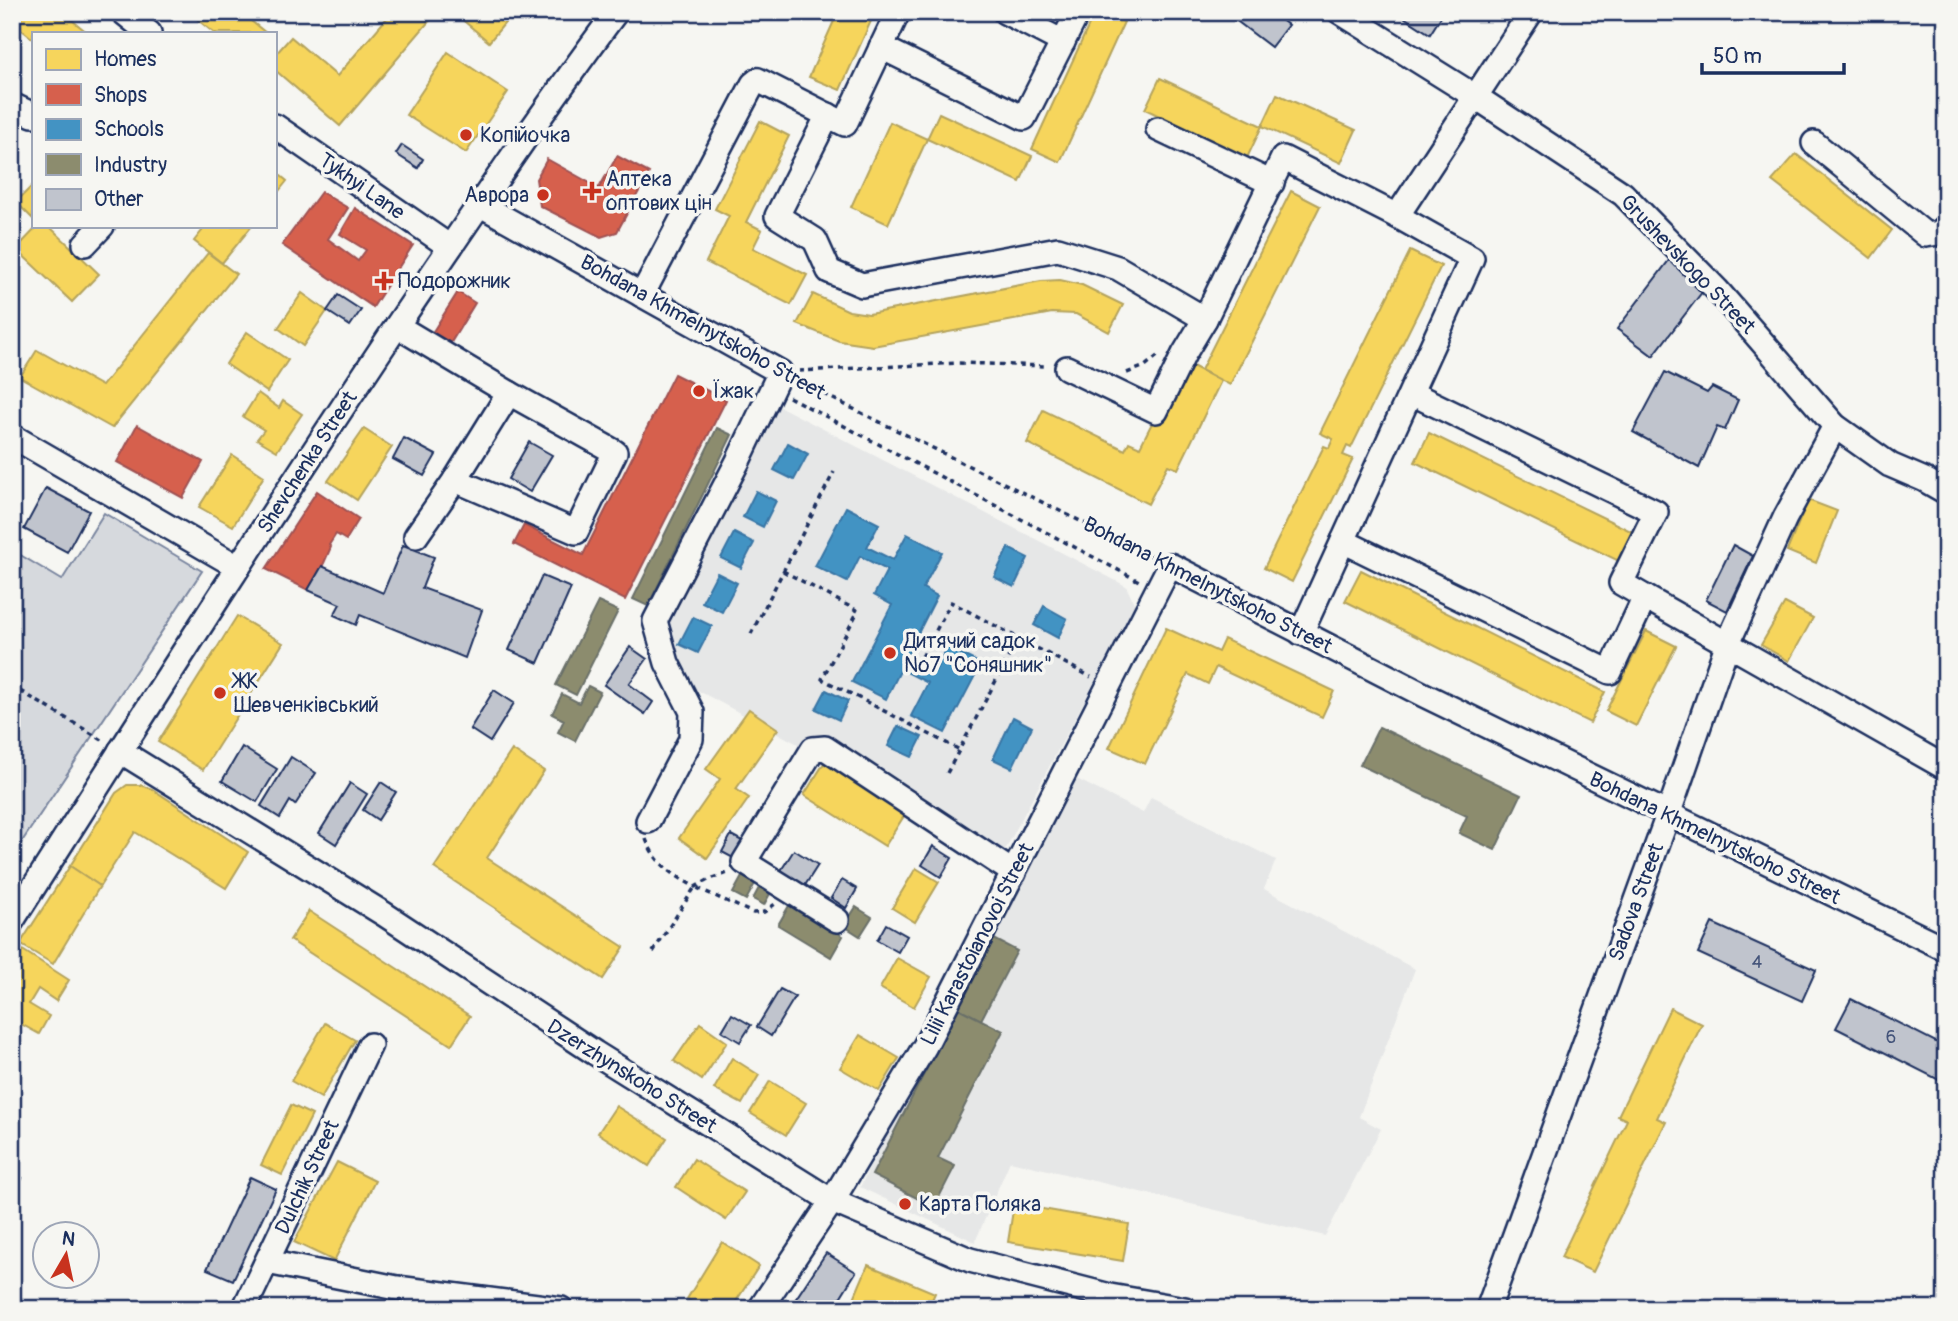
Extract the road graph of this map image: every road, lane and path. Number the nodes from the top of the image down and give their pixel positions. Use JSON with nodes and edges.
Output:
{"nodes":[{"id":1,"x":123,"y":12,"type":"edge"},
{"id":2,"x":616,"y":12,"type":"edge"},
{"id":3,"x":898,"y":12,"type":"edge"},
{"id":4,"x":1005,"y":12,"type":"edge"},
{"id":5,"x":1078,"y":12,"type":"edge"},
{"id":6,"x":1340,"y":12,"type":"edge"},
{"id":7,"x":1531,"y":12,"type":"edge"},
{"id":8,"x":148,"y":32,"type":"edge"},
{"id":9,"x":1063,"y":42,"type":"junction"},
{"id":10,"x":881,"y":47,"type":"junction"},
{"id":11,"x":1476,"y":97,"type":"junction"},
{"id":12,"x":12,"y":104,"type":"edge"},
{"id":13,"x":32,"y":115,"type":"edge"},
{"id":14,"x":828,"y":115,"type":"junction"},
{"id":15,"x":276,"y":127,"type":"edge"},
{"id":16,"x":1158,"y":129,"type":"dead end"},
{"id":17,"x":1814,"y":143,"type":"dead end"},
{"id":18,"x":1272,"y":183,"type":"junction"},
{"id":19,"x":479,"y":204,"type":"junction"},
{"id":20,"x":1397,"y":216,"type":"junction"},
{"id":21,"x":1946,"y":227,"type":"edge"},
{"id":22,"x":100,"y":228,"type":"edge"},
{"id":23,"x":85,"y":244,"type":"dead end"},
{"id":24,"x":450,"y":247,"type":"junction"},
{"id":25,"x":642,"y":295,"type":"junction"},
{"id":26,"x":1205,"y":319,"type":"junction"},
{"id":27,"x":397,"y":326,"type":"junction"},
{"id":28,"x":1165,"y":350,"type":"dead end"},
{"id":29,"x":1067,"y":369,"type":"joint"},
{"id":30,"x":1116,"y":374,"type":"dead end"},
{"id":31,"x":776,"y":380,"type":"junction"},
{"id":32,"x":509,"y":393,"type":"junction"},
{"id":33,"x":1411,"y":393,"type":"junction"},
{"id":34,"x":1835,"y":426,"type":"junction"},
{"id":35,"x":12,"y":436,"type":"edge"},
{"id":36,"x":834,"y":472,"type":"dead end"},
{"id":37,"x":1936,"y":479,"type":"edge"},
{"id":38,"x":455,"y":480,"type":"junction"},
{"id":39,"x":1946,"y":492,"type":"edge"},
{"id":40,"x":416,"y":536,"type":"dead end"},
{"id":41,"x":1343,"y":541,"type":"junction"},
{"id":42,"x":1170,"y":565,"type":"junction"},
{"id":43,"x":238,"y":567,"type":"junction"},
{"id":44,"x":783,"y":571,"type":"junction"},
{"id":45,"x":1158,"y":591,"type":"junction"},
{"id":46,"x":1645,"y":597,"type":"junction"},
{"id":47,"x":1301,"y":633,"type":"junction"},
{"id":48,"x":751,"y":634,"type":"dead end"},
{"id":49,"x":1018,"y":639,"type":"junction"},
{"id":50,"x":1727,"y":646,"type":"junction"},
{"id":51,"x":922,"y":657,"type":"dead end"},
{"id":52,"x":12,"y":686,"type":"edge"},
{"id":53,"x":1108,"y":687,"type":"junction"},
{"id":54,"x":960,"y":750,"type":"junction"},
{"id":55,"x":120,"y":751,"type":"junction"},
{"id":56,"x":1946,"y":768,"type":"edge"},
{"id":57,"x":947,"y":773,"type":"dead end"},
{"id":58,"x":1668,"y":815,"type":"junction"},
{"id":59,"x":648,"y":821,"type":"joint"},
{"id":60,"x":744,"y":862,"type":"junction"},
{"id":61,"x":1014,"y":873,"type":"junction"},
{"id":62,"x":695,"y":887,"type":"junction"},
{"id":63,"x":788,"y":889,"type":"junction"},
{"id":64,"x":837,"y":920,"type":"dead end"},
{"id":65,"x":12,"y":921,"type":"edge"},
{"id":66,"x":1946,"y":949,"type":"edge"},
{"id":67,"x":653,"y":952,"type":"dead end"},
{"id":68,"x":370,"y":1045,"type":"dead end"},
{"id":69,"x":832,"y":1200,"type":"junction"},
{"id":70,"x":267,"y":1262,"type":"junction"},
{"id":71,"x":244,"y":1309,"type":"edge"},
{"id":72,"x":561,"y":1309,"type":"edge"},
{"id":73,"x":760,"y":1309,"type":"edge"},
{"id":74,"x":1185,"y":1309,"type":"edge"},
{"id":75,"x":1489,"y":1309,"type":"edge"}],
"edges":[{"from":1,"to":8,"type":"street"},
{"from":2,"to":19,"type":"street","name":"Shevchenka Street"},
{"from":3,"to":10,"type":"street"},
{"from":4,"to":9,"type":"street"},
{"from":5,"to":9,"type":"street"},
{"from":6,"to":11,"type":"street","name":"Grushevskogo Street"},
{"from":7,"to":11,"type":"street"},
{"from":9,"to":10,"type":"street"},
{"from":10,"to":14,"type":"street"},
{"from":11,"to":20,"type":"street"},
{"from":11,"to":34,"type":"street","name":"Grushevskogo Street"},
{"from":12,"to":13,"type":"street"},
{"from":14,"to":25,"type":"street"},
{"from":14,"to":26,"type":"street"},
{"from":15,"to":24,"type":"street","name":"Tykhyi Lane"},
{"from":16,"to":18,"type":"street"},
{"from":17,"to":21,"type":"street"},
{"from":18,"to":20,"type":"street"},
{"from":18,"to":26,"type":"street"},
{"from":19,"to":24,"type":"street","name":"Shevchenka Street"},
{"from":19,"to":25,"type":"street","name":"Bohdana Khmelnytskoho Street"},
{"from":20,"to":33,"type":"street"},
{"from":22,"to":23,"type":"street"},
{"from":24,"to":27,"type":"street","name":"Shevchenka Street"},
{"from":25,"to":31,"type":"street","name":"Bohdana Khmelnytskoho Street"},
{"from":26,"to":29,"type":"street"},
{"from":27,"to":32,"type":"street"},
{"from":27,"to":43,"type":"street","name":"Shevchenka Street"},
{"from":28,"to":30,"type":"path"},
{"from":29,"to":31,"type":"path"},
{"from":31,"to":42,"type":"path","name":"Bohdana Khmelnytskoho Street"},
{"from":31,"to":45,"type":"path"},
{"from":31,"to":59,"type":"street"},
{"from":32,"to":38,"type":"street"},
{"from":32,"to":38,"type":"street"},
{"from":33,"to":41,"type":"street"},
{"from":33,"to":46,"type":"street"},
{"from":34,"to":37,"type":"street","name":"Grushevskogo Street"},
{"from":34,"to":50,"type":"street","name":"Sadova Street"},
{"from":35,"to":43,"type":"street"},
{"from":36,"to":44,"type":"path"},
{"from":37,"to":39,"type":"street","name":"Grushevskogo Street"},
{"from":38,"to":40,"type":"street"},
{"from":41,"to":46,"type":"street"},
{"from":41,"to":47,"type":"street"},
{"from":42,"to":45,"type":"street","name":"Lilii Karastoianovoi Street"},
{"from":42,"to":47,"type":"street","name":"Bohdana Khmelnytskoho Street"},
{"from":43,"to":55,"type":"street","name":"Shevchenka Street"},
{"from":44,"to":48,"type":"path"},
{"from":44,"to":54,"type":"path"},
{"from":45,"to":53,"type":"street","name":"Lilii Karastoianovoi Street"},
{"from":46,"to":50,"type":"street"},
{"from":47,"to":58,"type":"street","name":"Bohdana Khmelnytskoho Street"},
{"from":49,"to":51,"type":"path"},
{"from":49,"to":53,"type":"path"},
{"from":49,"to":54,"type":"path"},
{"from":50,"to":56,"type":"street"},
{"from":50,"to":58,"type":"street","name":"Sadova Street"},
{"from":52,"to":55,"type":"path"},
{"from":53,"to":61,"type":"street","name":"Lilii Karastoianovoi Street"},
{"from":54,"to":57,"type":"path"},
{"from":55,"to":65,"type":"street","name":"Shevchenka Street"},
{"from":55,"to":69,"type":"street","name":"Dzerzhynskoho Street"},
{"from":58,"to":66,"type":"street","name":"Bohdana Khmelnytskoho Street"},
{"from":58,"to":75,"type":"street","name":"Sadova Street"},
{"from":59,"to":62,"type":"path"},
{"from":60,"to":61,"type":"street"},
{"from":60,"to":62,"type":"path"},
{"from":60,"to":63,"type":"street"},
{"from":61,"to":69,"type":"street","name":"Lilii Karastoianovoi Street"},
{"from":62,"to":63,"type":"path"},
{"from":62,"to":67,"type":"path"},
{"from":63,"to":64,"type":"street"},
{"from":68,"to":70,"type":"street","name":"Dulchik Street"},
{"from":69,"to":73,"type":"street","name":"Lilii Karastoianovoi Street"},
{"from":69,"to":74,"type":"street","name":"Dzerzhynskoho Street"},
{"from":70,"to":71,"type":"street","name":"Dulchik Street"},
{"from":70,"to":72,"type":"street"}]}
